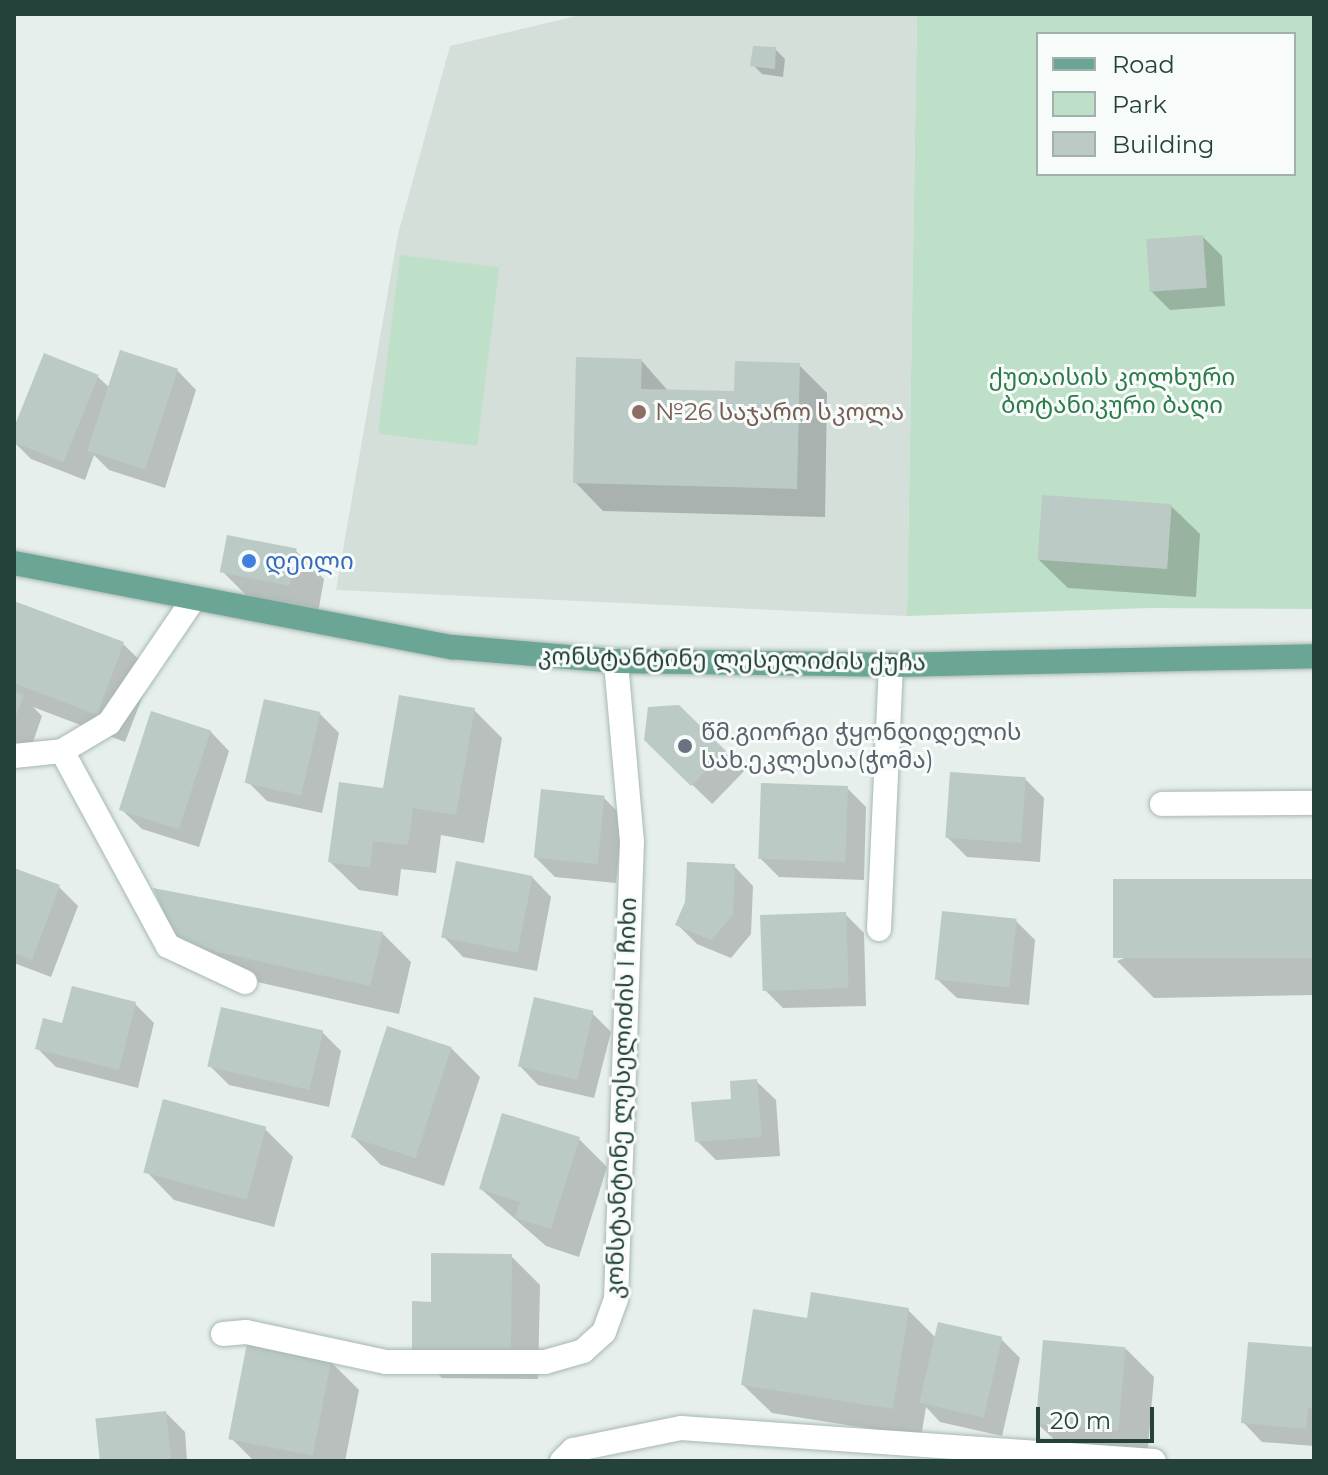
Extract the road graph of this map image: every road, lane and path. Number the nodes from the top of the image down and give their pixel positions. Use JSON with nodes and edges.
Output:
{"nodes":[{"id":1,"x":14,"y":563,"type":"edge"},
{"id":2,"x":193,"y":600,"type":"junction"},
{"id":3,"x":1314,"y":656,"type":"edge"},
{"id":4,"x":616,"y":661,"type":"junction"},
{"id":5,"x":891,"y":665,"type":"junction"},
{"id":6,"x":62,"y":751,"type":"junction"},
{"id":7,"x":14,"y":756,"type":"edge"},
{"id":8,"x":1314,"y":803,"type":"edge"},
{"id":9,"x":1162,"y":804,"type":"dead end"},
{"id":10,"x":879,"y":929,"type":"dead end"},
{"id":11,"x":245,"y":982,"type":"dead end"},
{"id":12,"x":223,"y":1334,"type":"dead end"},
{"id":13,"x":562,"y":1461,"type":"edge"},
{"id":14,"x":1154,"y":1461,"type":"edge"}],
"edges":[{"from":1,"to":2,"type":"main road","name":"კონსტანტინე ლესელიძის ქუჩა"},
{"from":2,"to":4,"type":"main road","name":"კონსტანტინე ლესელიძის ქუჩა"},
{"from":2,"to":6,"type":"street"},
{"from":3,"to":5,"type":"main road","name":"კონსტანტინე ლესელიძის ქუჩა"},
{"from":4,"to":5,"type":"main road","name":"კონსტანტინე ლესელიძის ქუჩა"},
{"from":4,"to":12,"type":"street","name":"კონსტანტინე ლესელიძის I ჩიხი"},
{"from":5,"to":10,"type":"street"},
{"from":6,"to":7,"type":"street"},
{"from":6,"to":11,"type":"street"},
{"from":8,"to":9,"type":"street"},
{"from":13,"to":14,"type":"street"}]}
